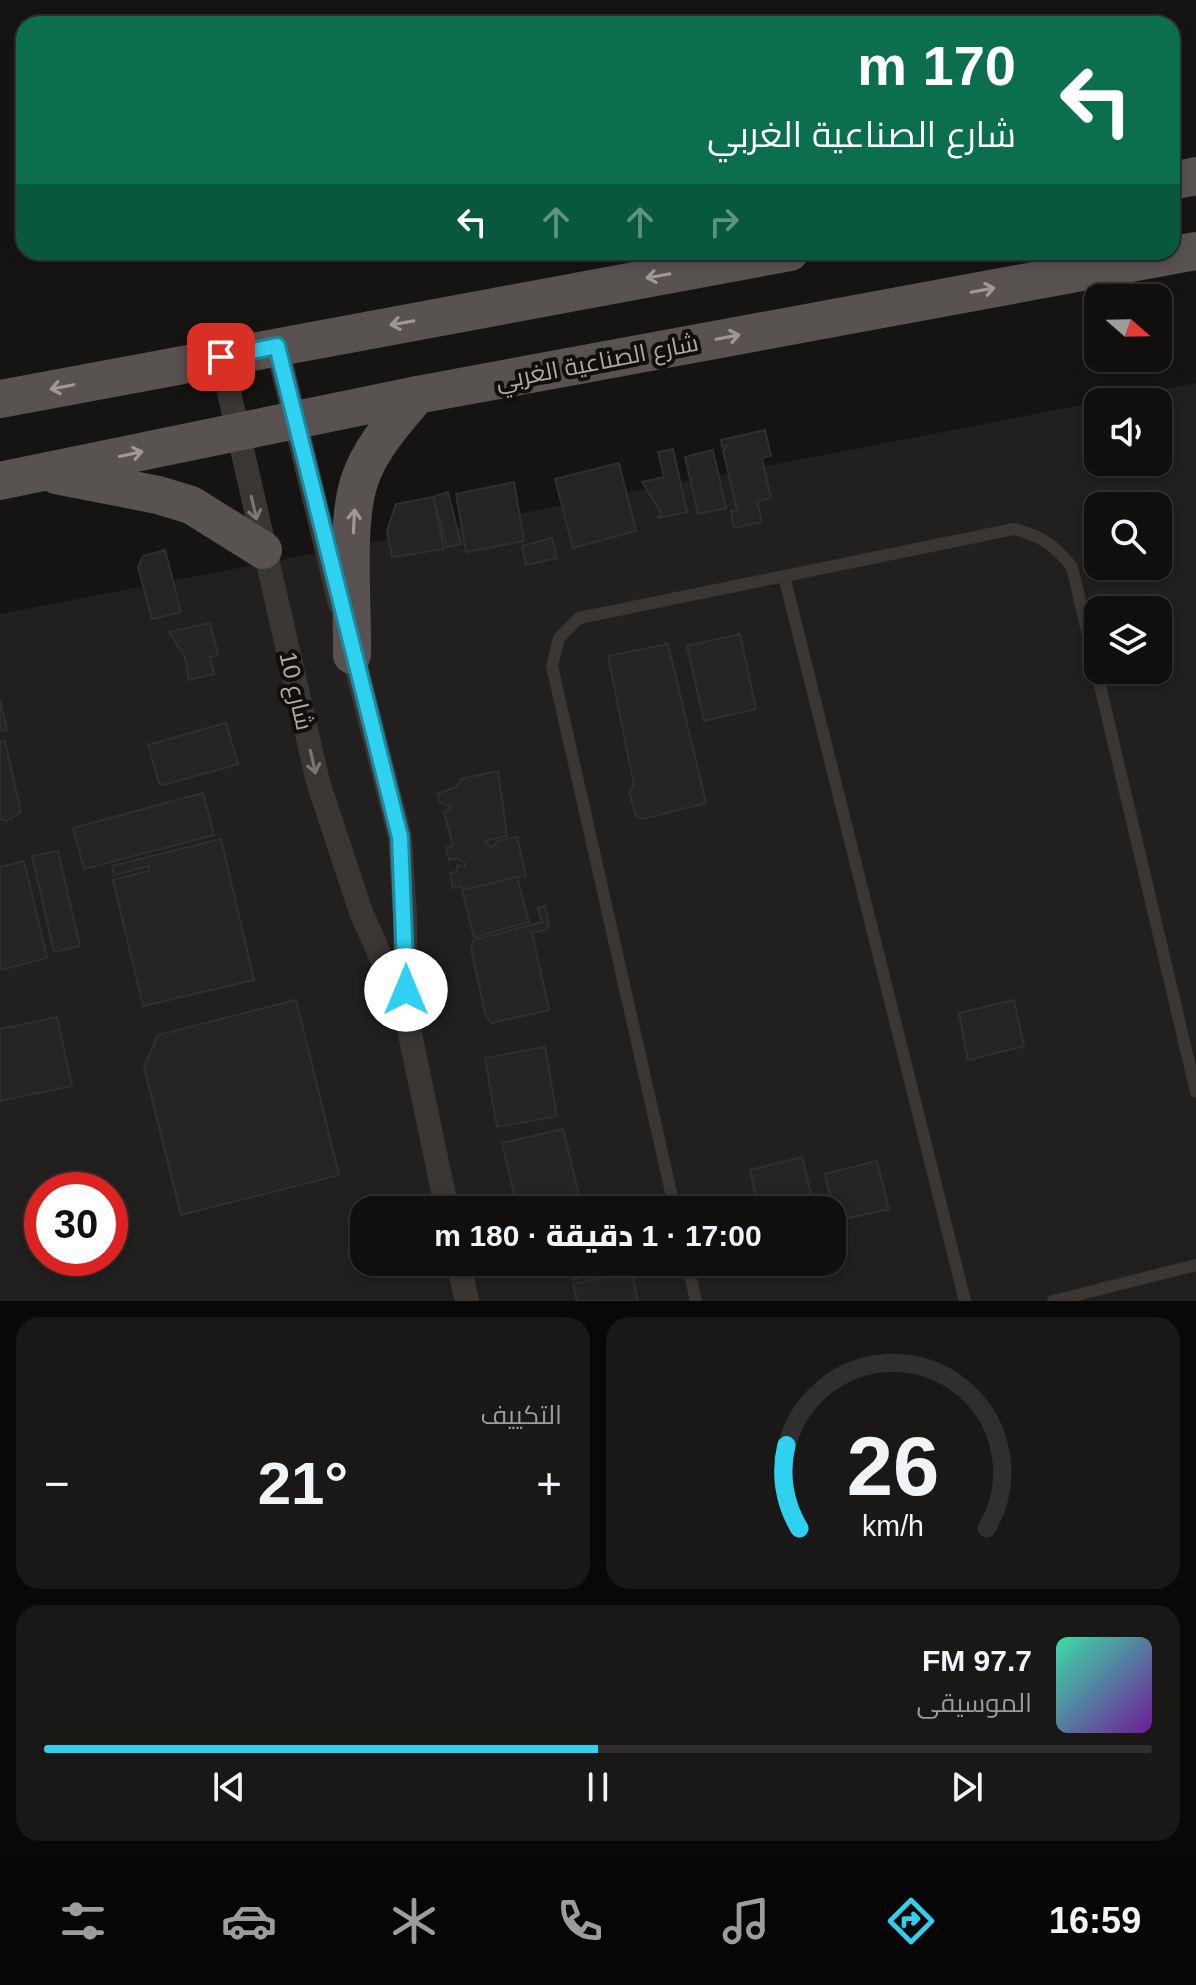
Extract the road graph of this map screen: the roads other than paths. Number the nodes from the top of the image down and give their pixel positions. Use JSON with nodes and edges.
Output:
{"nodes":[{"id":1,"x":746,"y":260,"type":"edge"},
{"id":2,"x":1147,"y":260,"type":"edge"},
{"id":3,"x":277,"y":346,"type":"junction"},
{"id":4,"x":221,"y":357,"type":"junction"},
{"id":5,"x":417,"y":395,"type":"junction"},
{"id":6,"x":0,"y":399,"type":"edge"},
{"id":7,"x":293,"y":421,"type":"junction"},
{"id":8,"x":237,"y":432,"type":"junction"},
{"id":9,"x":46,"y":472,"type":"junction"},
{"id":10,"x":0,"y":481,"type":"edge"},
{"id":11,"x":263,"y":550,"type":"junction"},
{"id":12,"x":784,"y":576,"type":"junction"},
{"id":13,"x":352,"y":655,"type":"junction"},
{"id":14,"x":406,"y":1015,"type":"junction"},
{"id":15,"x":1196,"y":1092,"type":"edge"},
{"id":16,"x":444,"y":1196,"type":"edge"},
{"id":17,"x":672,"y":1196,"type":"edge"},
{"id":18,"x":1196,"y":1265,"type":"edge"},
{"id":19,"x":461,"y":1276,"type":"edge"},
{"id":20,"x":690,"y":1276,"type":"edge"},
{"id":21,"x":467,"y":1301,"type":"edge"},
{"id":22,"x":696,"y":1301,"type":"edge"},
{"id":23,"x":965,"y":1301,"type":"edge"},
{"id":24,"x":1053,"y":1301,"type":"edge"}],
"edges":[{"from":1,"to":3,"type":"main road","one_way":true},
{"from":5,"to":2,"type":"main road","name":"شارع الصناعية الغربي","one_way":true},
{"from":3,"to":4,"type":"main road"},
{"from":3,"to":7,"type":"street","name":"شارع 10"},
{"from":4,"to":6,"type":"main road","one_way":true},
{"from":4,"to":8,"type":"street","name":"شارع 10"},
{"from":5,"to":7,"type":"main road","name":"شارع الصناعية الغربي"},
{"from":13,"to":5,"type":"main road","one_way":true},
{"from":7,"to":8,"type":"main road","name":"شارع الصناعية الغربي"},
{"from":7,"to":13,"type":"street","name":"شارع 10"},
{"from":9,"to":8,"type":"main road","name":"شارع الصناعية الغربي","one_way":true},
{"from":8,"to":11,"type":"street","name":"شارع 10","one_way":true},
{"from":9,"to":10,"type":"main road","name":"شارع الصناعية الغربي"},
{"from":9,"to":11,"type":"main road"},
{"from":11,"to":14,"type":"street","name":"شارع 10","one_way":true},
{"from":12,"to":15,"type":"lane"},
{"from":12,"to":17,"type":"lane"},
{"from":12,"to":23,"type":"lane"},
{"from":13,"to":14,"type":"street","name":"شارع 10"},
{"from":14,"to":16,"type":"street","name":"شارع 10"},
{"from":18,"to":24,"type":"lane"},
{"from":19,"to":21,"type":"street"},
{"from":20,"to":22,"type":"lane"}]}
